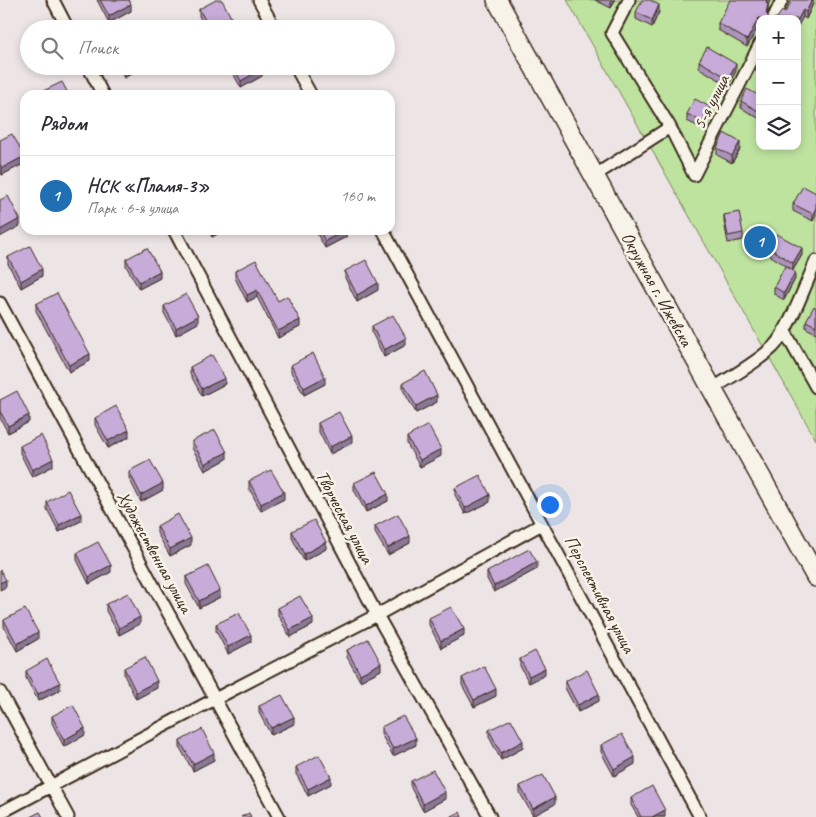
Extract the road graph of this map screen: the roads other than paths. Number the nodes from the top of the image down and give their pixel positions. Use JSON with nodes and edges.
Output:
{"nodes":[{"id":1,"x":53,"y":0,"type":"edge"},
{"id":2,"x":260,"y":0,"type":"edge"},
{"id":3,"x":497,"y":0,"type":"edge"},
{"id":4,"x":628,"y":0,"type":"edge"},
{"id":5,"x":782,"y":0,"type":"edge"},
{"id":6,"x":774,"y":15,"type":"edge"},
{"id":7,"x":63,"y":20,"type":"edge"},
{"id":8,"x":270,"y":20,"type":"edge"},
{"id":9,"x":756,"y":52,"type":"edge"},
{"id":10,"x":93,"y":75,"type":"edge"},
{"id":11,"x":300,"y":75,"type":"edge"},
{"id":12,"x":100,"y":90,"type":"edge"},
{"id":13,"x":308,"y":90,"type":"edge"},
{"id":14,"x":670,"y":127,"type":"junction"},
{"id":15,"x":594,"y":176,"type":"junction"},
{"id":16,"x":177,"y":235,"type":"edge"},
{"id":17,"x":386,"y":235,"type":"edge"},
{"id":18,"x":816,"y":261,"type":"edge"},
{"id":19,"x":0,"y":304,"type":"edge"},
{"id":20,"x":784,"y":330,"type":"junction"},
{"id":21,"x":816,"y":387,"type":"edge"},
{"id":22,"x":712,"y":389,"type":"junction"},
{"id":23,"x":542,"y":524,"type":"junction"},
{"id":24,"x":816,"y":577,"type":"edge"},
{"id":25,"x":377,"y":615,"type":"junction"},
{"id":26,"x":0,"y":692,"type":"edge"},
{"id":27,"x":215,"y":699,"type":"junction"},
{"id":28,"x":51,"y":785,"type":"junction"},
{"id":29,"x":0,"y":813,"type":"edge"},
{"id":30,"x":68,"y":817,"type":"edge"},
{"id":31,"x":279,"y":817,"type":"edge"},
{"id":32,"x":490,"y":817,"type":"edge"},
{"id":33,"x":700,"y":817,"type":"edge"}],
"edges":[{"from":1,"to":7,"type":"street"},
{"from":2,"to":8,"type":"street"},
{"from":3,"to":15,"type":"main road","name":"Окружная г. Ижевска"},
{"from":4,"to":14,"type":"street"},
{"from":5,"to":6,"type":"street"},
{"from":9,"to":14,"type":"street","name":"5-я улица"},
{"from":10,"to":12,"type":"street"},
{"from":11,"to":13,"type":"street"},
{"from":14,"to":15,"type":"street"},
{"from":15,"to":22,"type":"main road","name":"Окружная г. Ижевска"},
{"from":16,"to":25,"type":"street","name":"Творческая улица"},
{"from":17,"to":23,"type":"street","name":"Перспективная улица"},
{"from":18,"to":20,"type":"street"},
{"from":19,"to":27,"type":"street","name":"Художественная улица"},
{"from":20,"to":21,"type":"street"},
{"from":20,"to":22,"type":"street"},
{"from":22,"to":24,"type":"main road","name":"Окружная г. Ижевска"},
{"from":23,"to":25,"type":"street"},
{"from":23,"to":33,"type":"street","name":"Перспективная улица"},
{"from":25,"to":27,"type":"street"},
{"from":25,"to":32,"type":"street","name":"Творческая улица"},
{"from":26,"to":28,"type":"street"},
{"from":27,"to":28,"type":"street"},
{"from":27,"to":31,"type":"street","name":"Художественная улица"},
{"from":28,"to":29,"type":"street"},
{"from":28,"to":30,"type":"street"}]}
